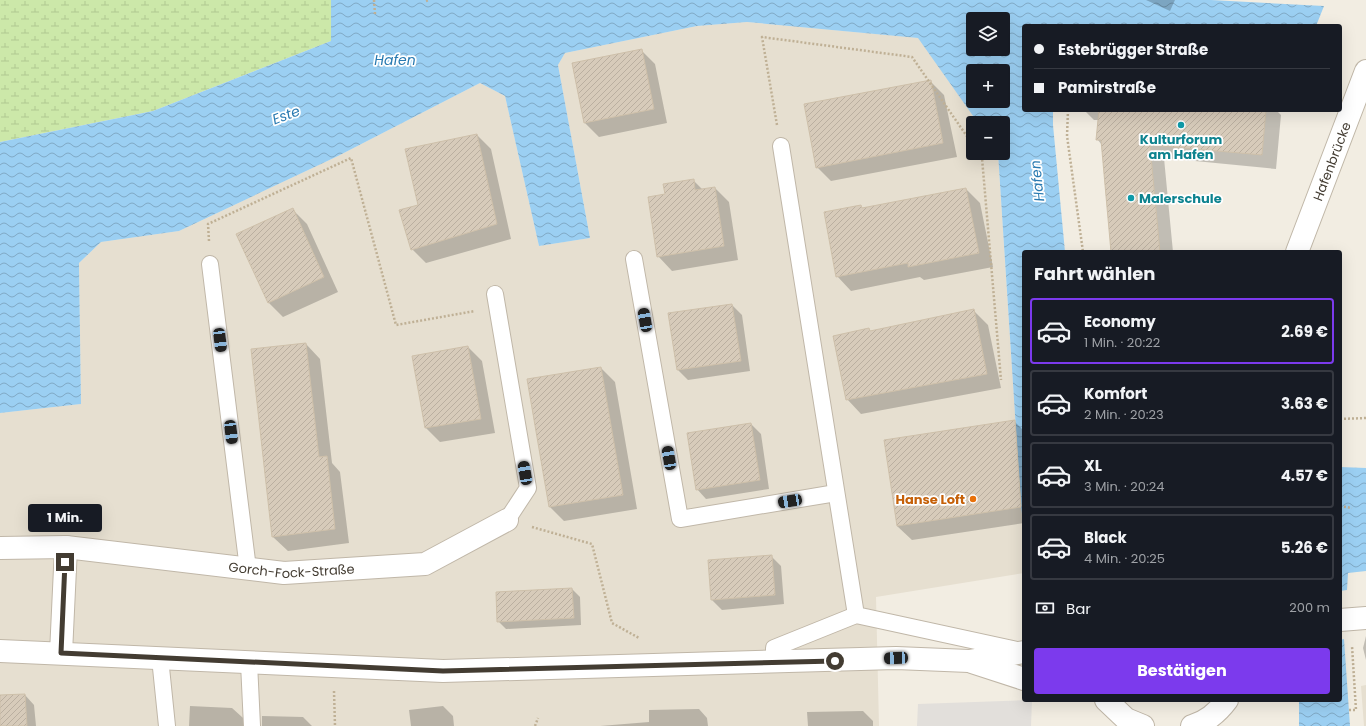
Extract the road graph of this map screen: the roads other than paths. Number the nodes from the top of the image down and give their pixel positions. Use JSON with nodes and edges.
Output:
{"nodes":[{"id":1,"x":1366,"y":71,"type":"edge"},
{"id":2,"x":781,"y":146,"type":"road end"},
{"id":3,"x":1298,"y":250,"type":"edge"},
{"id":4,"x":634,"y":259,"type":"dead end"},
{"id":5,"x":210,"y":264,"type":"road end"},
{"id":6,"x":496,"y":301,"type":"road end"},
{"id":7,"x":836,"y":493,"type":"junction"},
{"id":8,"x":507,"y":520,"type":"joint"},
{"id":9,"x":66,"y":547,"type":"junction"},
{"id":10,"x":0,"y":548,"type":"edge"},
{"id":11,"x":248,"y":569,"type":"junction"},
{"id":12,"x":856,"y":615,"type":"junction"},
{"id":13,"x":0,"y":651,"type":"edge"},
{"id":14,"x":1022,"y":652,"type":"edge"},
{"id":15,"x":1022,"y":652,"type":"edge"},
{"id":16,"x":61,"y":653,"type":"junction"},
{"id":17,"x":160,"y":658,"type":"junction"},
{"id":18,"x":969,"y":662,"type":"junction"},
{"id":19,"x":249,"y":663,"type":"junction"},
{"id":20,"x":774,"y":663,"type":"junction"},
{"id":21,"x":1022,"y":678,"type":"edge"},
{"id":22,"x":1108,"y":702,"type":"edge"},
{"id":23,"x":1226,"y":702,"type":"edge"},
{"id":24,"x":1132,"y":724,"type":"edge"},
{"id":25,"x":167,"y":726,"type":"edge"},
{"id":26,"x":252,"y":726,"type":"edge"},
{"id":27,"x":1192,"y":726,"type":"edge"}],
"edges":[{"from":1,"to":3,"type":"street","name":"Hafenbrücke"},
{"from":2,"to":7,"type":"lane"},
{"from":4,"to":7,"type":"lane"},
{"from":5,"to":11,"type":"lane"},
{"from":6,"to":8,"type":"lane"},
{"from":7,"to":12,"type":"lane"},
{"from":8,"to":11,"type":"street","name":"Gorch-Fock-Straße"},
{"from":9,"to":10,"type":"street","name":"Gorch-Fock-Straße"},
{"from":9,"to":11,"type":"street","name":"Gorch-Fock-Straße"},
{"from":9,"to":16,"type":"street"},
{"from":12,"to":14,"type":"lane"},
{"from":12,"to":20,"type":"lane"},
{"from":13,"to":16,"type":"street"},
{"from":15,"to":18,"type":"street"},
{"from":16,"to":17,"type":"street"},
{"from":17,"to":19,"type":"street"},
{"from":17,"to":25,"type":"lane"},
{"from":18,"to":20,"type":"street"},
{"from":18,"to":21,"type":"street"},
{"from":19,"to":20,"type":"street"},
{"from":19,"to":26,"type":"lane"},
{"from":22,"to":24,"type":"street"},
{"from":23,"to":27,"type":"street"}]}
